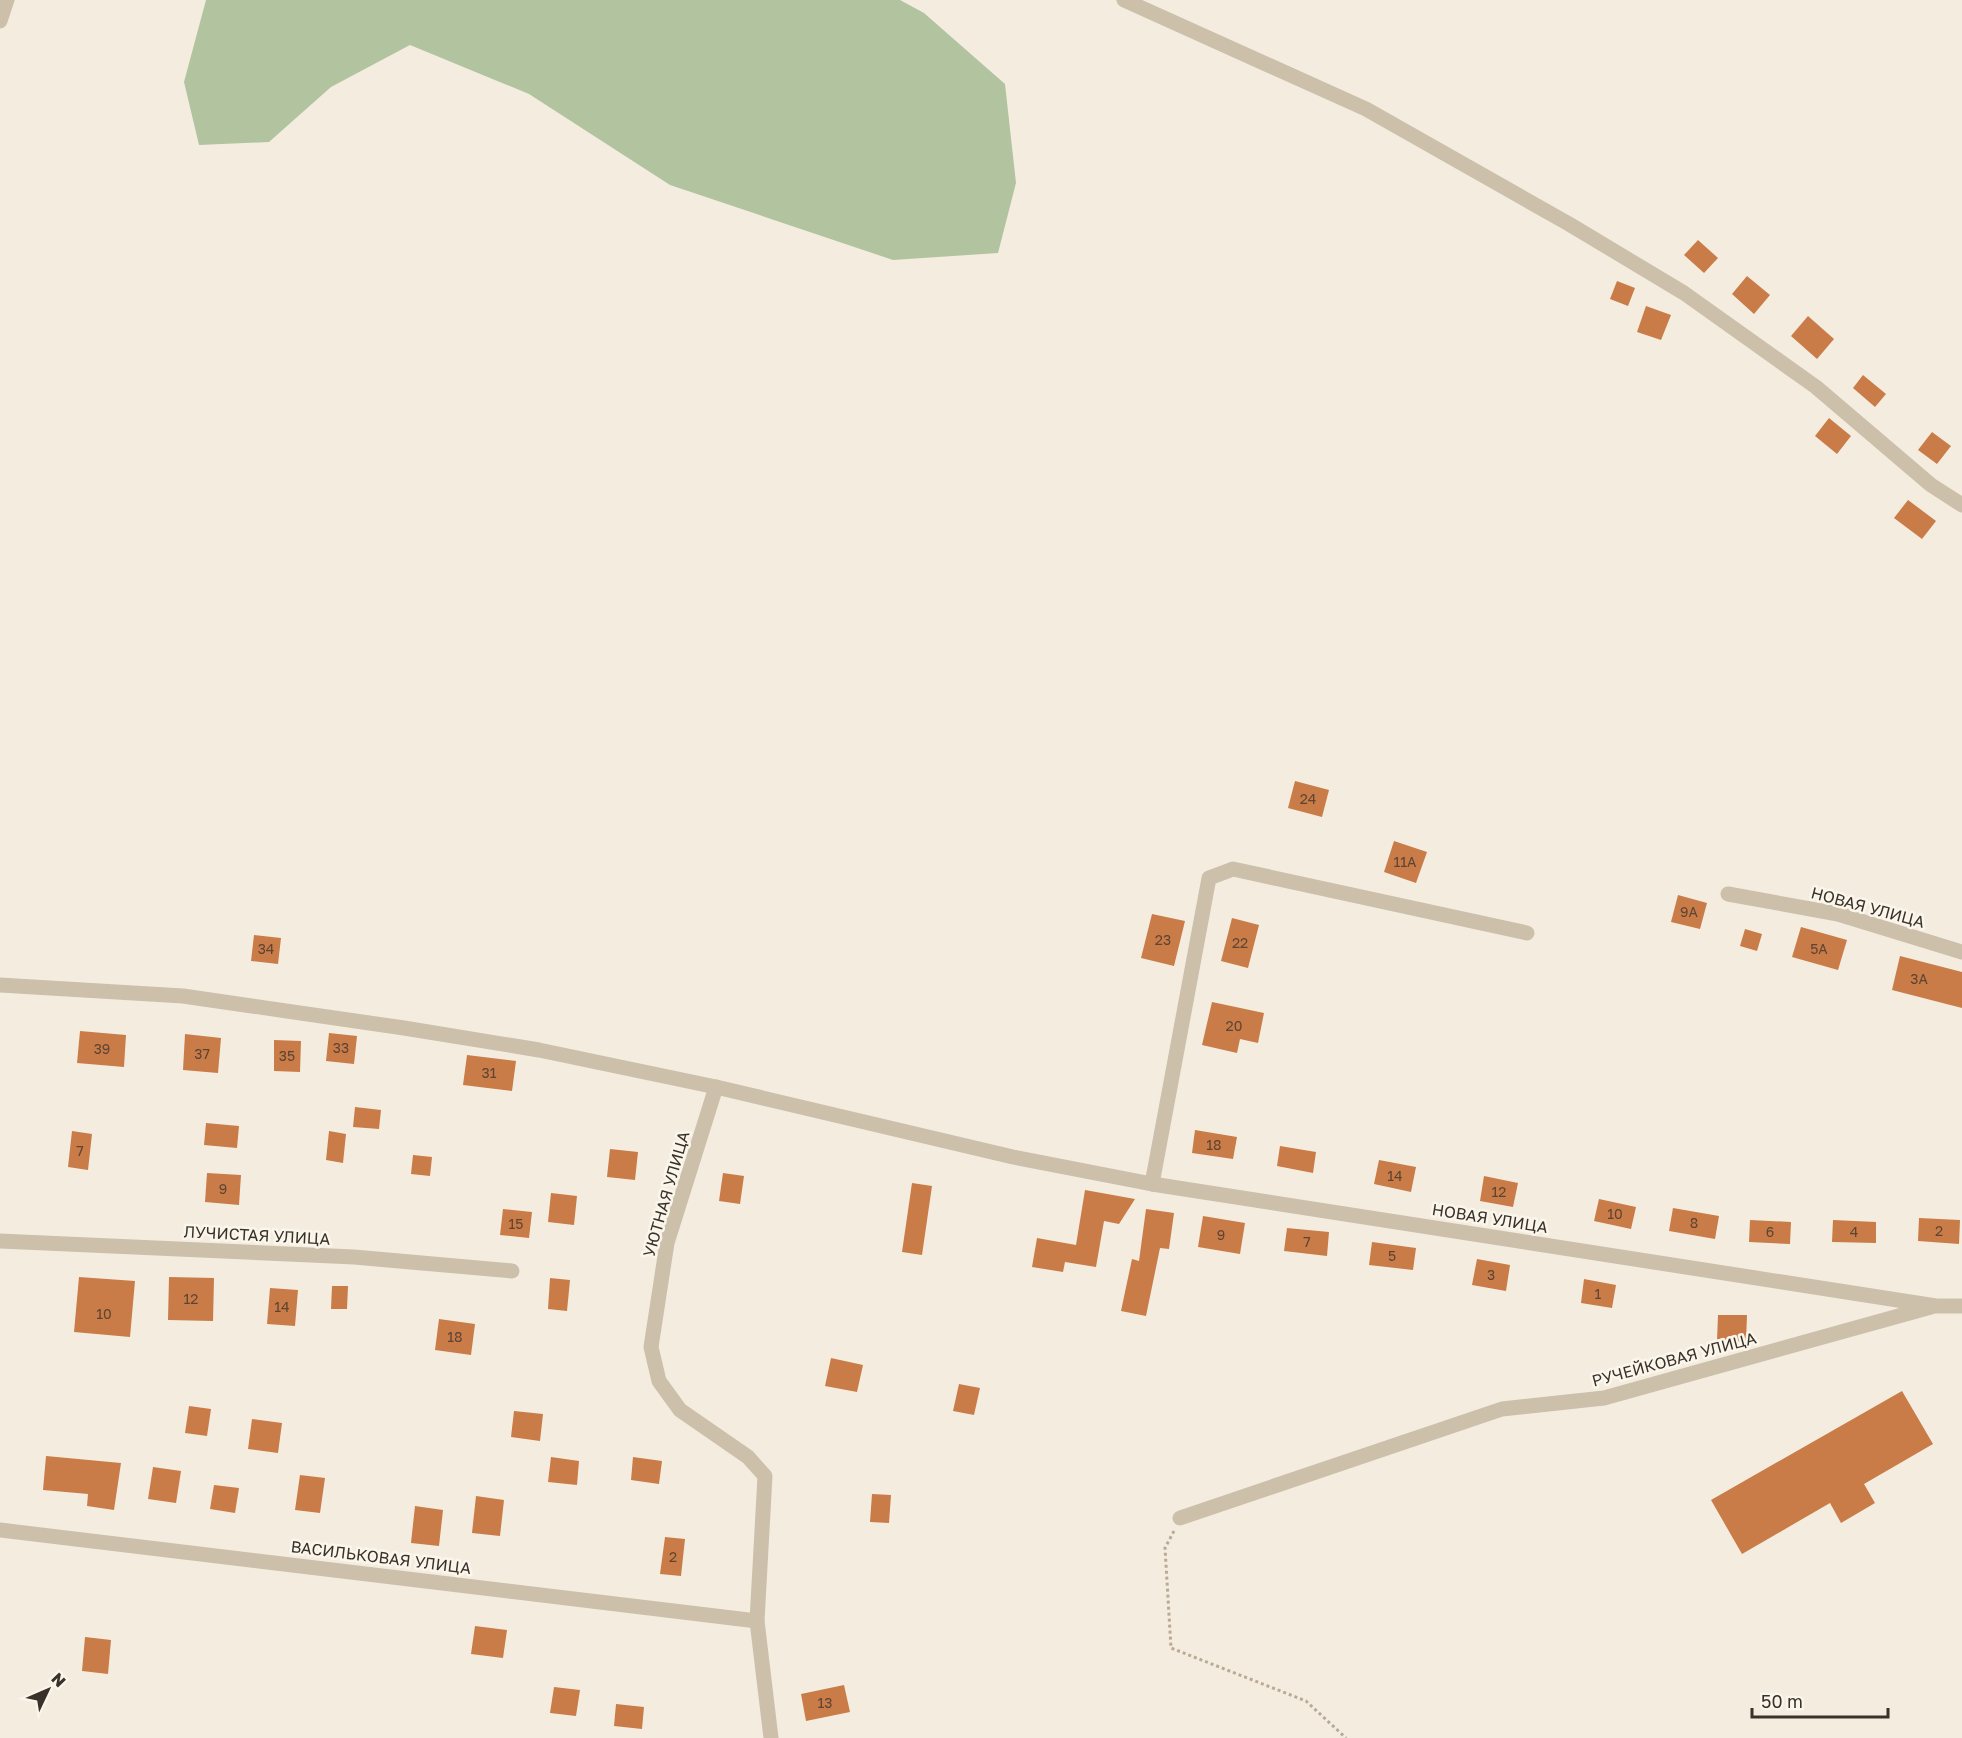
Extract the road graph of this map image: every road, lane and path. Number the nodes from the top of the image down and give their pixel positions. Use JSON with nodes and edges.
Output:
{"nodes":[{"id":1,"x":7,"y":0,"type":"edge"},
{"id":2,"x":1124,"y":0,"type":"edge"},
{"id":3,"x":0,"y":21,"type":"edge"},
{"id":4,"x":1962,"y":505,"type":"edge"},
{"id":5,"x":1728,"y":894,"type":"dead end"},
{"id":6,"x":1527,"y":933,"type":"dead end"},
{"id":7,"x":1962,"y":952,"type":"edge"},
{"id":8,"x":0,"y":985,"type":"edge"},
{"id":9,"x":716,"y":1088,"type":"junction"},
{"id":10,"x":1152,"y":1184,"type":"junction"},
{"id":11,"x":0,"y":1241,"type":"edge"},
{"id":12,"x":512,"y":1271,"type":"dead end"},
{"id":13,"x":1936,"y":1306,"type":"junction"},
{"id":14,"x":1962,"y":1306,"type":"edge"},
{"id":15,"x":1180,"y":1518,"type":"joint"},
{"id":16,"x":0,"y":1530,"type":"edge"},
{"id":17,"x":757,"y":1620,"type":"junction"},
{"id":18,"x":771,"y":1738,"type":"edge"},
{"id":19,"x":1346,"y":1738,"type":"edge"}],
"edges":[{"from":1,"to":3,"type":"street"},
{"from":2,"to":4,"type":"street"},
{"from":5,"to":7,"type":"street","name":"НОВАЯ УЛИЦА"},
{"from":6,"to":10,"type":"street"},
{"from":8,"to":9,"type":"street","name":"НОВАЯ УЛИЦА"},
{"from":9,"to":10,"type":"street","name":"НОВАЯ УЛИЦА"},
{"from":9,"to":17,"type":"street","name":"УЮТНАЯ УЛИЦА"},
{"from":10,"to":13,"type":"street","name":"НОВАЯ УЛИЦА"},
{"from":11,"to":12,"type":"street","name":"ЛУЧИСТАЯ УЛИЦА"},
{"from":13,"to":14,"type":"street","name":"НОВАЯ УЛИЦА"},
{"from":13,"to":15,"type":"street","name":"РУЧЕЙКОВАЯ УЛИЦА"},
{"from":15,"to":19,"type":"path"},
{"from":16,"to":17,"type":"street","name":"ВАСИЛЬКОВАЯ УЛИЦА"},
{"from":17,"to":18,"type":"street","name":"УЮТНАЯ УЛИЦА"}]}
